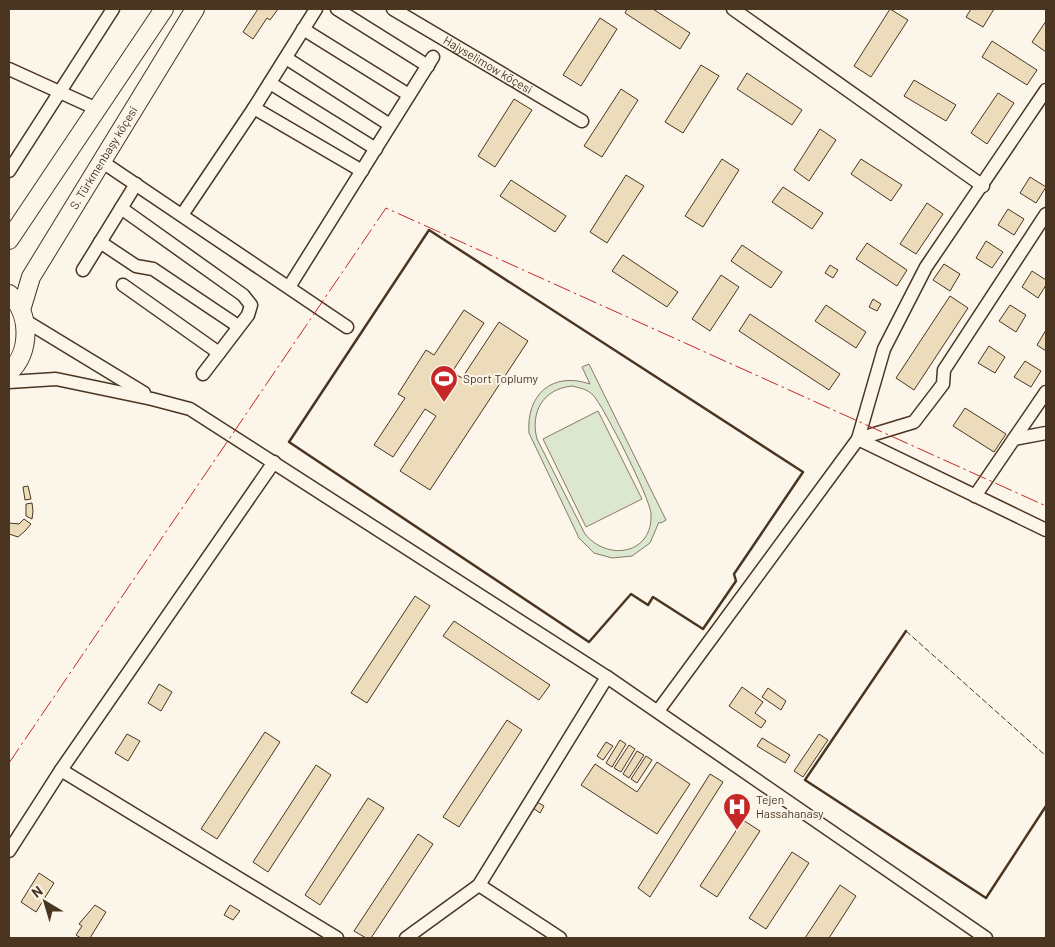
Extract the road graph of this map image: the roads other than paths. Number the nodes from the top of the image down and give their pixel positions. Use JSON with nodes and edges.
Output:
{"nodes":[{"id":1,"x":113,"y":9,"type":"edge"},
{"id":2,"x":164,"y":9,"type":"edge"},
{"id":3,"x":195,"y":9,"type":"edge"},
{"id":4,"x":316,"y":9,"type":"edge"},
{"id":5,"x":337,"y":9,"type":"edge"},
{"id":6,"x":393,"y":9,"type":"edge"},
{"id":7,"x":732,"y":9,"type":"edge"},
{"id":8,"x":303,"y":29,"type":"junction"},
{"id":9,"x":286,"y":58,"type":"junction"},
{"id":10,"x":9,"y":69,"type":"edge"},
{"id":11,"x":270,"y":83,"type":"junction"},
{"id":12,"x":1046,"y":90,"type":"edge"},
{"id":13,"x":60,"y":92,"type":"junction"},
{"id":14,"x":409,"y":95,"type":"junction"},
{"id":15,"x":1041,"y":106,"type":"edge"},
{"id":16,"x":254,"y":108,"type":"junction"},
{"id":17,"x":97,"y":109,"type":"junction"},
{"id":18,"x":582,"y":121,"type":"dead end"},
{"id":19,"x":390,"y":125,"type":"junction"},
{"id":20,"x":376,"y":148,"type":"junction"},
{"id":21,"x":101,"y":161,"type":"junction"},
{"id":22,"x":9,"y":171,"type":"edge"},
{"id":23,"x":362,"y":171,"type":"junction"},
{"id":24,"x":136,"y":184,"type":"junction"},
{"id":25,"x":983,"y":186,"type":"junction"},
{"id":26,"x":121,"y":208,"type":"junction"},
{"id":27,"x":1046,"y":214,"type":"edge"},
{"id":28,"x":182,"y":215,"type":"junction"},
{"id":29,"x":9,"y":240,"type":"edge"},
{"id":30,"x":100,"y":242,"type":"junction"},
{"id":31,"x":83,"y":270,"type":"dead end"},
{"id":32,"x":123,"y":285,"type":"dead end"},
{"id":33,"x":289,"y":287,"type":"junction"},
{"id":34,"x":9,"y":294,"type":"edge"},
{"id":35,"x":23,"y":315,"type":"junction"},
{"id":36,"x":238,"y":326,"type":"junction"},
{"id":37,"x":347,"y":327,"type":"dead end"},
{"id":38,"x":219,"y":353,"type":"junction"},
{"id":39,"x":9,"y":372,"type":"edge"},
{"id":40,"x":203,"y":374,"type":"dead end"},
{"id":41,"x":9,"y":382,"type":"edge"},
{"id":42,"x":1046,"y":392,"type":"edge"},
{"id":43,"x":152,"y":399,"type":"junction"},
{"id":44,"x":1046,"y":434,"type":"edge"},
{"id":45,"x":858,"y":439,"type":"junction"},
{"id":46,"x":1014,"y":439,"type":"junction"},
{"id":47,"x":274,"y":462,"type":"junction"},
{"id":48,"x":975,"y":496,"type":"junction"},
{"id":49,"x":1046,"y":530,"type":"edge"},
{"id":50,"x":607,"y":677,"type":"junction"},
{"id":51,"x":658,"y":711,"type":"junction"},
{"id":52,"x":61,"y":770,"type":"junction"},
{"id":53,"x":9,"y":851,"type":"edge"},
{"id":54,"x":479,"y":885,"type":"junction"},
{"id":55,"x":337,"y":938,"type":"edge"},
{"id":56,"x":406,"y":938,"type":"edge"},
{"id":57,"x":560,"y":938,"type":"edge"},
{"id":58,"x":986,"y":938,"type":"edge"}],
"edges":[{"from":1,"to":13,"type":"street"},
{"from":2,"to":17,"type":"highway"},
{"from":3,"to":21,"type":"highway","name":"S. Türkmenbaşy köçesi"},
{"from":4,"to":8,"type":"street"},
{"from":5,"to":14,"type":"street"},
{"from":6,"to":18,"type":"street","name":"Hajyselimow köçesi"},
{"from":7,"to":25,"type":"street"},
{"from":8,"to":9,"type":"street"},
{"from":8,"to":14,"type":"street"},
{"from":9,"to":11,"type":"street"},
{"from":9,"to":19,"type":"street"},
{"from":10,"to":13,"type":"street"},
{"from":11,"to":16,"type":"street"},
{"from":11,"to":20,"type":"street"},
{"from":12,"to":15,"type":"street"},
{"from":13,"to":17,"type":"street"},
{"from":13,"to":22,"type":"street"},
{"from":14,"to":19,"type":"street"},
{"from":15,"to":25,"type":"street"},
{"from":16,"to":23,"type":"street"},
{"from":16,"to":28,"type":"street"},
{"from":17,"to":29,"type":"highway"},
{"from":19,"to":20,"type":"street"},
{"from":20,"to":23,"type":"street"},
{"from":21,"to":24,"type":"street"},
{"from":21,"to":35,"type":"highway","name":"S. Türkmenbaşy köçesi"},
{"from":23,"to":33,"type":"street"},
{"from":24,"to":26,"type":"street"},
{"from":24,"to":28,"type":"street"},
{"from":25,"to":45,"type":"street"},
{"from":26,"to":30,"type":"street"},
{"from":26,"to":36,"type":"street"},
{"from":27,"to":45,"type":"street"},
{"from":28,"to":33,"type":"street"},
{"from":30,"to":31,"type":"street"},
{"from":30,"to":36,"type":"street"},
{"from":32,"to":38,"type":"street"},
{"from":33,"to":37,"type":"street"},
{"from":34,"to":35,"type":"highway"},
{"from":35,"to":39,"type":"highway","name":"S. Türkmenbaşy köçesi"},
{"from":35,"to":43,"type":"street"},
{"from":36,"to":38,"type":"street"},
{"from":38,"to":40,"type":"street"},
{"from":41,"to":43,"type":"street"},
{"from":42,"to":46,"type":"street"},
{"from":43,"to":47,"type":"street"},
{"from":44,"to":46,"type":"street"},
{"from":45,"to":48,"type":"street"},
{"from":45,"to":51,"type":"street"},
{"from":46,"to":48,"type":"street"},
{"from":47,"to":50,"type":"street"},
{"from":47,"to":52,"type":"street"},
{"from":48,"to":49,"type":"street"},
{"from":50,"to":51,"type":"street"},
{"from":50,"to":54,"type":"street"},
{"from":51,"to":58,"type":"street"},
{"from":52,"to":53,"type":"street"},
{"from":52,"to":55,"type":"street"},
{"from":54,"to":56,"type":"street"},
{"from":54,"to":57,"type":"street"}]}
